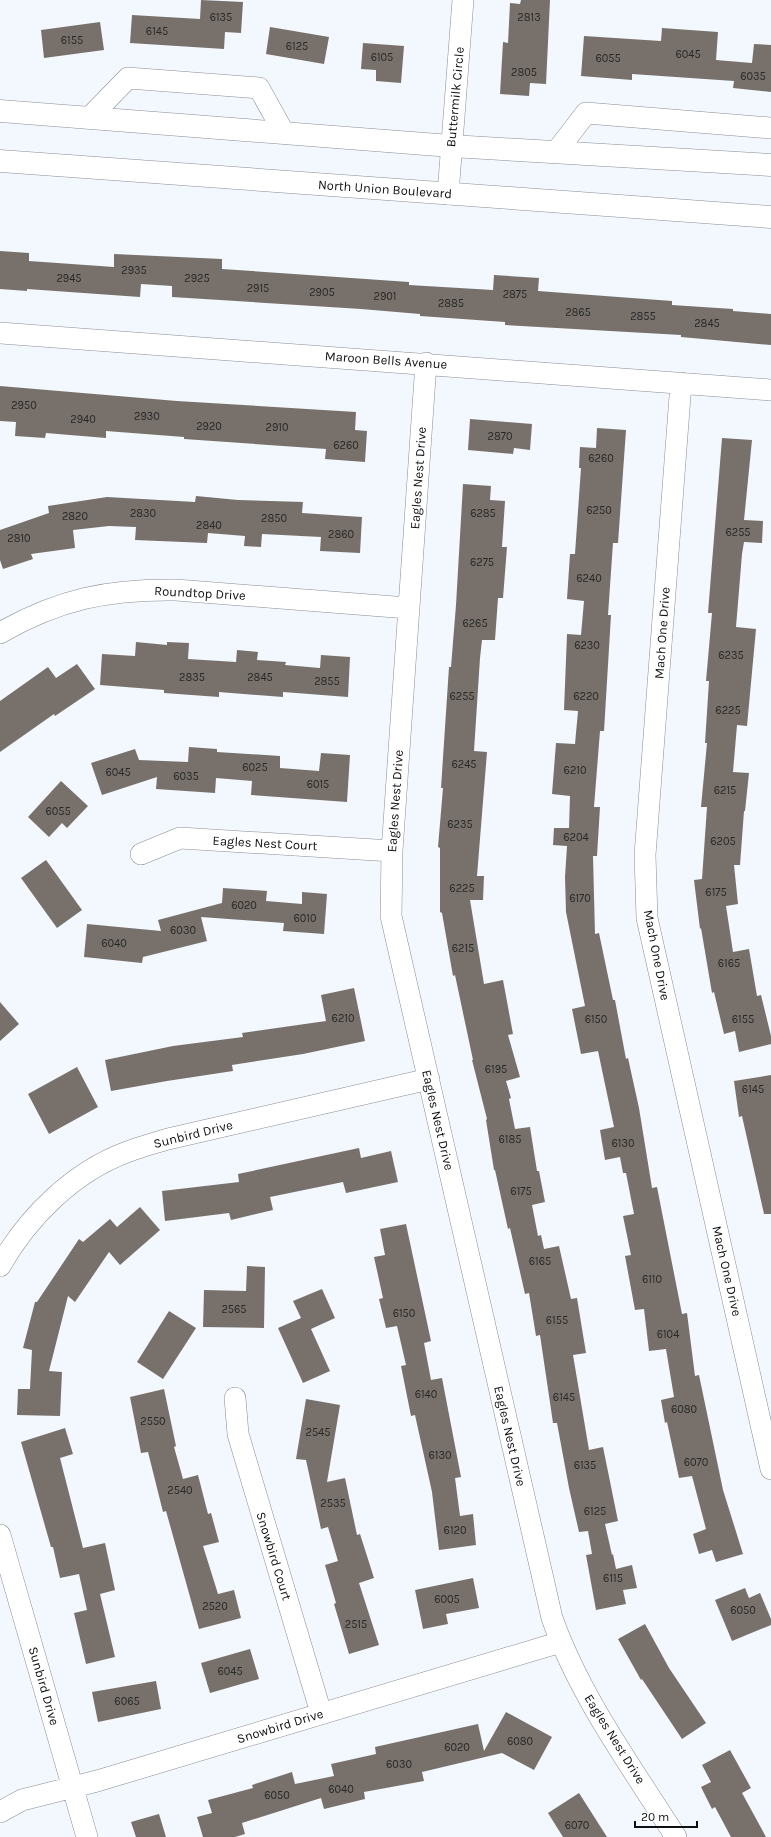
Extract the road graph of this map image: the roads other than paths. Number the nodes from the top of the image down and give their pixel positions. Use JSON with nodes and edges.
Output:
{"nodes":[{"id":1,"x":463,"y":0,"type":"edge"},
{"id":2,"x":0,"y":112,"type":"edge"},
{"id":3,"x":89,"y":118,"type":"junction"},
{"id":4,"x":771,"y":128,"type":"edge"},
{"id":5,"x":284,"y":133,"type":"junction"},
{"id":6,"x":451,"y":146,"type":"junction"},
{"id":7,"x":556,"y":152,"type":"junction"},
{"id":8,"x":0,"y":161,"type":"edge"},
{"id":9,"x":771,"y":165,"type":"edge"},
{"id":10,"x":448,"y":194,"type":"junction"},
{"id":11,"x":771,"y":217,"type":"edge"},
{"id":12,"x":0,"y":333,"type":"edge"},
{"id":13,"x":426,"y":363,"type":"junction"},
{"id":14,"x":681,"y":383,"type":"junction"},
{"id":15,"x":771,"y":390,"type":"edge"},
{"id":16,"x":408,"y":608,"type":"junction"},
{"id":17,"x":0,"y":633,"type":"edge"},
{"id":18,"x":392,"y":850,"type":"junction"},
{"id":19,"x":141,"y":854,"type":"dead end"},
{"id":20,"x":429,"y":1079,"type":"junction"},
{"id":21,"x":0,"y":1266,"type":"edge"},
{"id":22,"x":235,"y":1398,"type":"dead end"},
{"id":23,"x":771,"y":1469,"type":"edge"},
{"id":24,"x":0,"y":1535,"type":"edge"},
{"id":25,"x":561,"y":1642,"type":"junction"},
{"id":26,"x":321,"y":1713,"type":"junction"},
{"id":27,"x":73,"y":1786,"type":"junction"},
{"id":28,"x":0,"y":1812,"type":"edge"},
{"id":29,"x":87,"y":1837,"type":"edge"},
{"id":30,"x":676,"y":1837,"type":"edge"}],
"edges":[{"from":1,"to":6,"type":"street","name":"Buttermilk Circle"},
{"from":2,"to":3,"type":"main road"},
{"from":3,"to":5,"type":"main road"},
{"from":3,"to":5,"type":"street"},
{"from":4,"to":7,"type":"street"},
{"from":5,"to":6,"type":"main road"},
{"from":6,"to":7,"type":"main road"},
{"from":6,"to":10,"type":"street","name":"Buttermilk Circle"},
{"from":7,"to":9,"type":"main road"},
{"from":8,"to":10,"type":"main road","name":"North Union Boulevard"},
{"from":10,"to":11,"type":"main road","name":"North Union Boulevard"},
{"from":12,"to":13,"type":"street","name":"Maroon Bells Avenue"},
{"from":13,"to":14,"type":"street","name":"Maroon Bells Avenue"},
{"from":13,"to":16,"type":"street","name":"Eagles Nest Drive"},
{"from":14,"to":15,"type":"street","name":"Maroon Bells Avenue"},
{"from":14,"to":23,"type":"street","name":"Mach One Drive"},
{"from":16,"to":17,"type":"street","name":"Roundtop Drive"},
{"from":16,"to":18,"type":"street","name":"Eagles Nest Drive"},
{"from":18,"to":19,"type":"street","name":"Eagles Nest Court"},
{"from":18,"to":20,"type":"street","name":"Eagles Nest Drive"},
{"from":20,"to":21,"type":"street","name":"Sunbird Drive"},
{"from":20,"to":25,"type":"street","name":"Eagles Nest Drive"},
{"from":22,"to":26,"type":"street","name":"Snowbird Court"},
{"from":24,"to":27,"type":"street","name":"Sunbird Drive"},
{"from":25,"to":26,"type":"street","name":"Snowbird Drive"},
{"from":25,"to":30,"type":"street","name":"Eagles Nest Drive"},
{"from":26,"to":27,"type":"street","name":"Snowbird Drive"},
{"from":27,"to":28,"type":"street","name":"Snowbird Drive"},
{"from":27,"to":29,"type":"street","name":"Sunbird Drive"}]}
